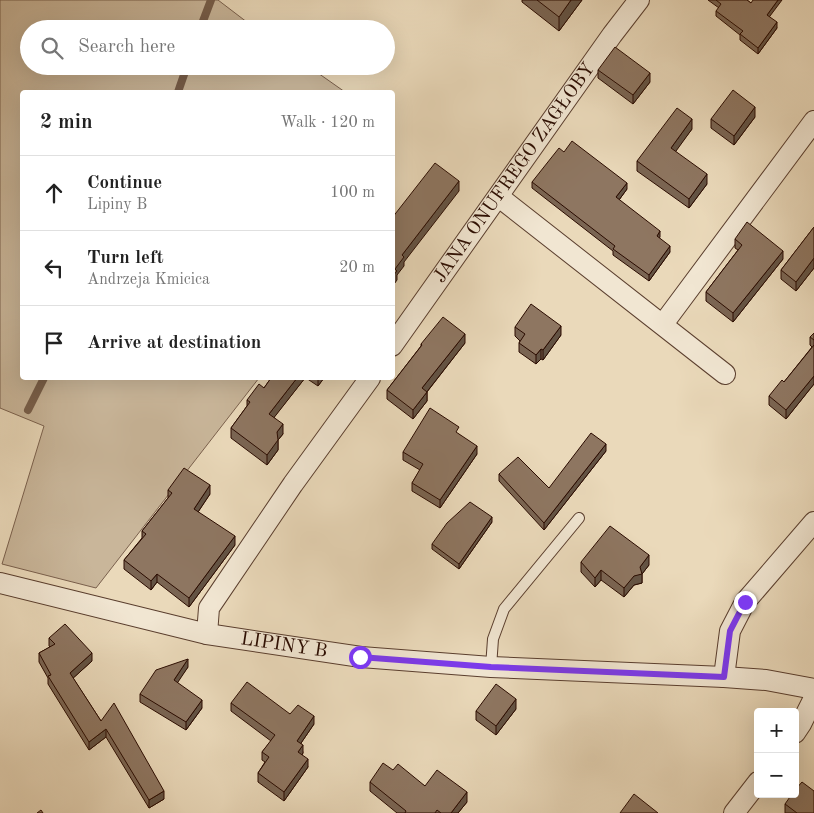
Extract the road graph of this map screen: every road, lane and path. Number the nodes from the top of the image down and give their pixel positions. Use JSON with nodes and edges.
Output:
{"nodes":[{"id":1,"x":639,"y":0,"type":"edge"},
{"id":2,"x":814,"y":121,"type":"edge"},
{"id":3,"x":499,"y":197,"type":"junction"},
{"id":4,"x":663,"y":324,"type":"junction"},
{"id":5,"x":395,"y":342,"type":"edge"},
{"id":6,"x":725,"y":374,"type":"dead end"},
{"id":7,"x":369,"y":380,"type":"edge"},
{"id":8,"x":579,"y":518,"type":"dead end"},
{"id":9,"x":814,"y":522,"type":"edge"},
{"id":10,"x":0,"y":583,"type":"edge"},
{"id":11,"x":207,"y":634,"type":"junction"},
{"id":12,"x":491,"y":667,"type":"junction"},
{"id":13,"x":724,"y":677,"type":"junction"},
{"id":14,"x":814,"y":689,"type":"edge"},
{"id":15,"x":814,"y":698,"type":"edge"},
{"id":16,"x":799,"y":728,"type":"edge"},
{"id":17,"x":754,"y":787,"type":"edge"},
{"id":18,"x":734,"y":813,"type":"edge"}],
"edges":[{"from":1,"to":3,"type":"street","name":"JANA ONUFREGO ZAGŁOBY"},
{"from":2,"to":4,"type":"street"},
{"from":3,"to":4,"type":"street"},
{"from":3,"to":5,"type":"street","name":"JANA ONUFREGO ZAGŁOBY"},
{"from":4,"to":6,"type":"street"},
{"from":7,"to":11,"type":"street"},
{"from":8,"to":12,"type":"lane"},
{"from":9,"to":13,"type":"street"},
{"from":10,"to":11,"type":"street","name":"LIPINY B"},
{"from":11,"to":12,"type":"street","name":"LIPINY B"},
{"from":12,"to":13,"type":"street","name":"LIPINY B"},
{"from":13,"to":14,"type":"street","name":"LIPINY B"},
{"from":15,"to":16,"type":"street"},
{"from":17,"to":18,"type":"street"}]}
